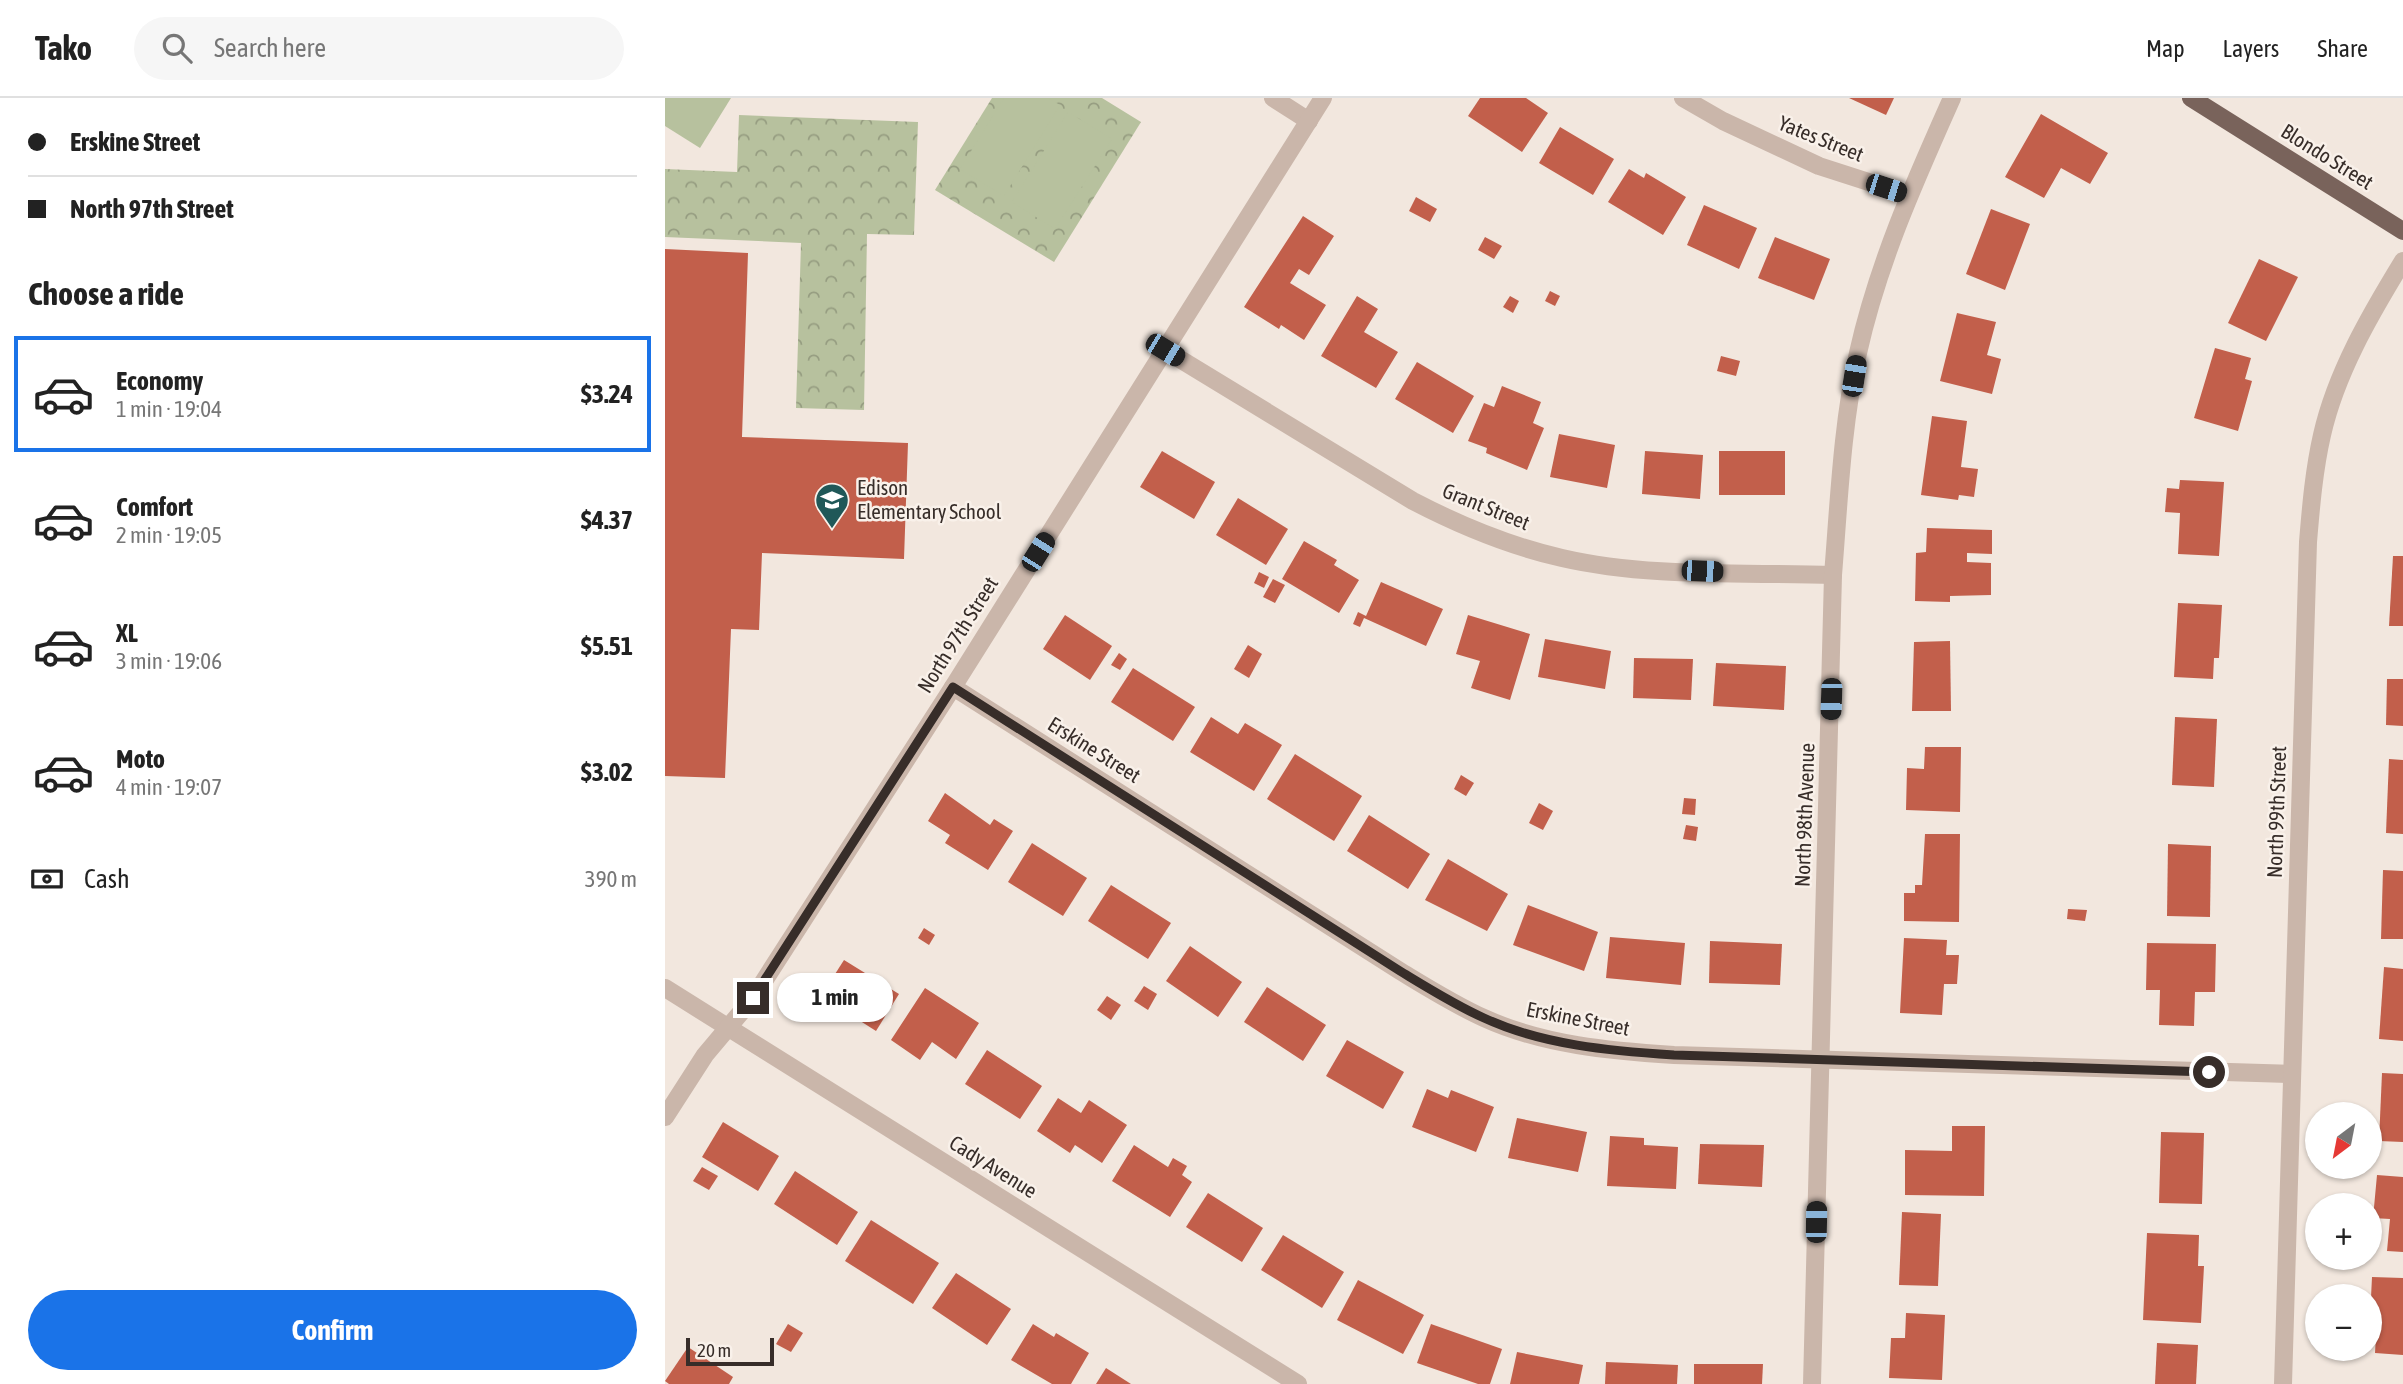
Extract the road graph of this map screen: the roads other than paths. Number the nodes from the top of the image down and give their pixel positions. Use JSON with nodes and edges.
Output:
{"nodes":[{"id":1,"x":1273,"y":98,"type":"edge"},
{"id":2,"x":1323,"y":98,"type":"edge"},
{"id":3,"x":1683,"y":98,"type":"edge"},
{"id":4,"x":1952,"y":98,"type":"edge"},
{"id":5,"x":2191,"y":98,"type":"edge"},
{"id":6,"x":1309,"y":121,"type":"junction"},
{"id":7,"x":1909,"y":195,"type":"junction"},
{"id":8,"x":2403,"y":231,"type":"edge"},
{"id":9,"x":2403,"y":261,"type":"edge"},
{"id":10,"x":1165,"y":350,"type":"junction"},
{"id":11,"x":1833,"y":575,"type":"junction"},
{"id":12,"x":953,"y":687,"type":"junction"},
{"id":13,"x":665,"y":988,"type":"edge"},
{"id":14,"x":727,"y":1027,"type":"junction"},
{"id":15,"x":1820,"y":1060,"type":"junction"},
{"id":16,"x":2292,"y":1074,"type":"junction"},
{"id":17,"x":665,"y":1117,"type":"edge"},
{"id":18,"x":1298,"y":1384,"type":"edge"},
{"id":19,"x":1812,"y":1384,"type":"edge"},
{"id":20,"x":2283,"y":1384,"type":"edge"}],
"edges":[{"from":1,"to":6,"type":"street"},
{"from":2,"to":6,"type":"street","name":"North 97th Street"},
{"from":3,"to":7,"type":"street","name":"Yates Street"},
{"from":4,"to":7,"type":"street","name":"North 98th Avenue"},
{"from":5,"to":8,"type":"main road","name":"Blondo Street"},
{"from":6,"to":10,"type":"street","name":"North 97th Street"},
{"from":7,"to":11,"type":"street","name":"North 98th Avenue"},
{"from":9,"to":16,"type":"street","name":"North 99th Street"},
{"from":10,"to":11,"type":"street","name":"Grant Street"},
{"from":10,"to":12,"type":"street","name":"North 97th Street"},
{"from":11,"to":15,"type":"street","name":"North 98th Avenue"},
{"from":12,"to":14,"type":"street","name":"North 97th Street"},
{"from":12,"to":15,"type":"street","name":"Erskine Street"},
{"from":13,"to":14,"type":"street","name":"Cady Avenue"},
{"from":14,"to":17,"type":"street","name":"North 97th Street"},
{"from":14,"to":18,"type":"street","name":"Cady Avenue"},
{"from":15,"to":16,"type":"street","name":"Erskine Street"},
{"from":15,"to":19,"type":"street","name":"North 98th Avenue"},
{"from":16,"to":20,"type":"street","name":"North 99th Street"}]}
